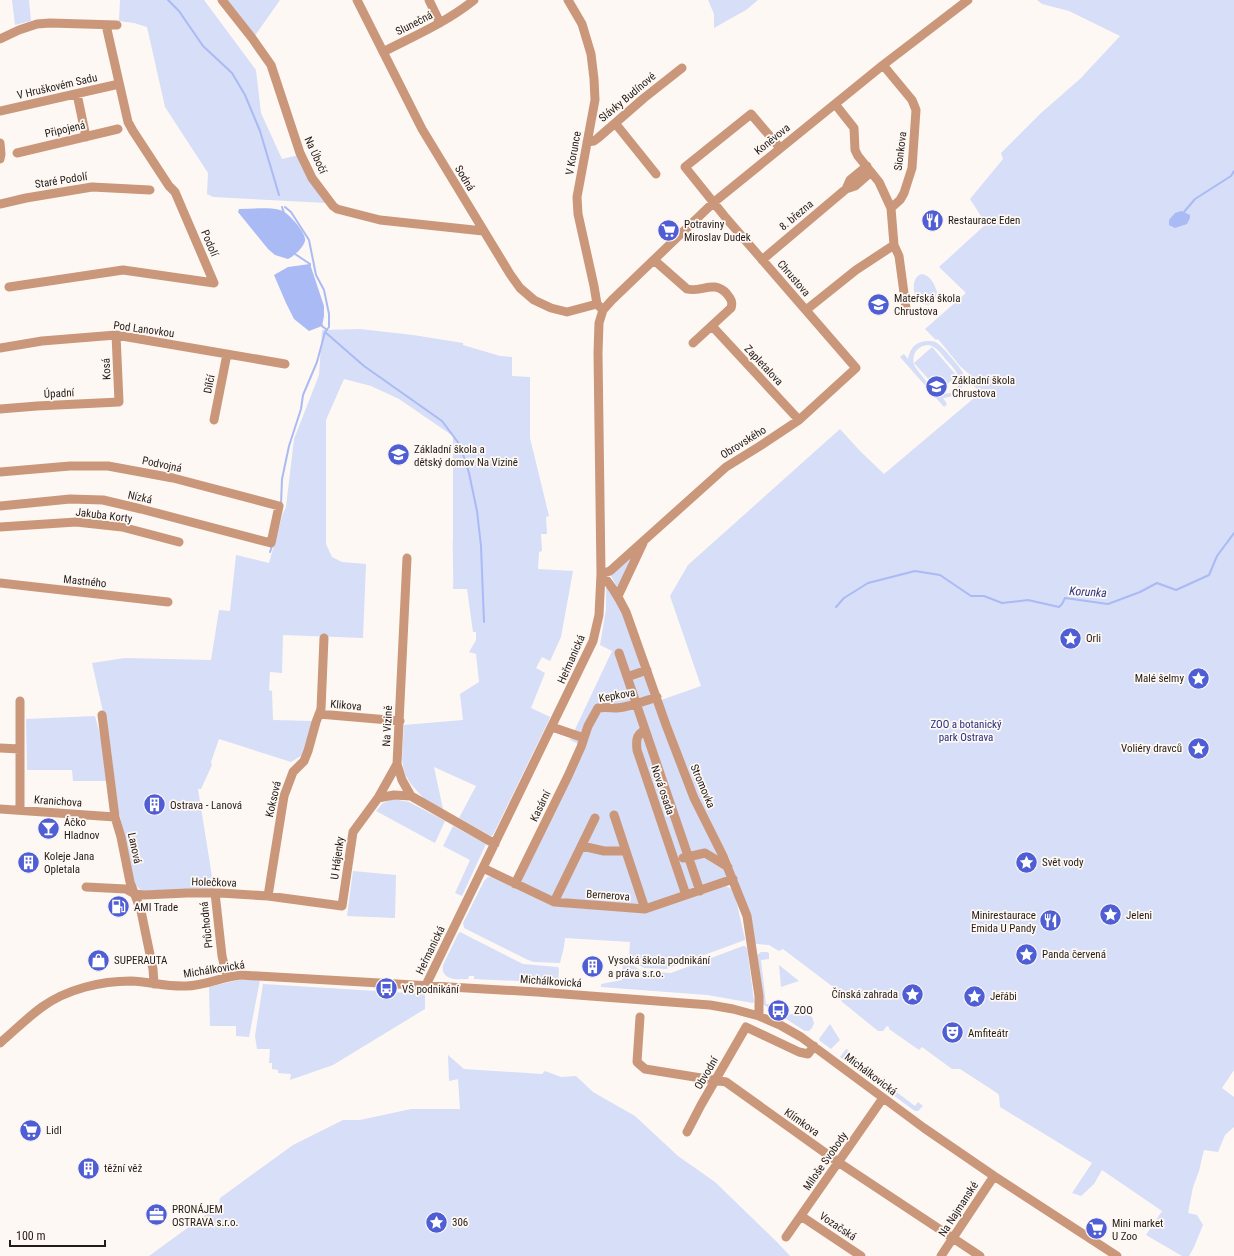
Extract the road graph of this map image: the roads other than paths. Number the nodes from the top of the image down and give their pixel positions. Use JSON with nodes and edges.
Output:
{"nodes":[{"id":1,"x":222,"y":0,"type":"edge"},
{"id":2,"x":358,"y":0,"type":"edge"},
{"id":3,"x":429,"y":0,"type":"edge"},
{"id":4,"x":474,"y":0,"type":"edge"},
{"id":5,"x":568,"y":0,"type":"edge"},
{"id":6,"x":968,"y":0,"type":"edge"},
{"id":7,"x":440,"y":23,"type":"junction"},
{"id":8,"x":106,"y":25,"type":"junction"},
{"id":9,"x":117,"y":25,"type":"dead end"},
{"id":10,"x":0,"y":38,"type":"edge"},
{"id":11,"x":383,"y":52,"type":"junction"},
{"id":12,"x":883,"y":65,"type":"junction"},
{"id":13,"x":682,"y":68,"type":"dead end"},
{"id":14,"x":119,"y":84,"type":"junction"},
{"id":15,"x":77,"y":94,"type":"junction"},
{"id":16,"x":835,"y":104,"type":"junction"},
{"id":17,"x":0,"y":112,"type":"edge"},
{"id":18,"x":615,"y":124,"type":"junction"},
{"id":19,"x":118,"y":129,"type":"dead end"},
{"id":20,"x":86,"y":136,"type":"junction"},
{"id":21,"x":587,"y":142,"type":"junction"},
{"id":22,"x":0,"y":143,"type":"edge"},
{"id":23,"x":780,"y":148,"type":"junction"},
{"id":24,"x":17,"y":153,"type":"dead end"},
{"id":25,"x":0,"y":159,"type":"edge"},
{"id":26,"x":869,"y":169,"type":"junction"},
{"id":27,"x":656,"y":174,"type":"dead end"},
{"id":28,"x":150,"y":190,"type":"dead end"},
{"id":29,"x":714,"y":203,"type":"junction"},
{"id":30,"x":0,"y":204,"type":"edge"},
{"id":31,"x":891,"y":208,"type":"junction"},
{"id":32,"x":483,"y":230,"type":"junction"},
{"id":33,"x":894,"y":245,"type":"junction"},
{"id":34,"x":654,"y":260,"type":"junction"},
{"id":35,"x":762,"y":260,"type":"junction"},
{"id":36,"x":9,"y":287,"type":"dead end"},
{"id":37,"x":600,"y":307,"type":"junction"},
{"id":38,"x":906,"y":308,"type":"dead end"},
{"id":39,"x":806,"y":310,"type":"junction"},
{"id":40,"x":712,"y":326,"type":"junction"},
{"id":41,"x":116,"y":335,"type":"junction"},
{"id":42,"x":693,"y":343,"type":"dead end"},
{"id":43,"x":0,"y":348,"type":"edge"},
{"id":44,"x":227,"y":354,"type":"junction"},
{"id":45,"x":284,"y":364,"type":"dead end"},
{"id":46,"x":856,"y":368,"type":"joint"},
{"id":47,"x":119,"y":402,"type":"joint"},
{"id":48,"x":0,"y":409,"type":"edge"},
{"id":49,"x":214,"y":420,"type":"dead end"},
{"id":50,"x":799,"y":420,"type":"junction"},
{"id":51,"x":0,"y":472,"type":"edge"},
{"id":52,"x":0,"y":506,"type":"edge"},
{"id":53,"x":0,"y":527,"type":"edge"},
{"id":54,"x":644,"y":540,"type":"junction"},
{"id":55,"x":179,"y":542,"type":"dead end"},
{"id":56,"x":271,"y":543,"type":"joint"},
{"id":57,"x":407,"y":558,"type":"dead end"},
{"id":58,"x":600,"y":574,"type":"junction"},
{"id":59,"x":0,"y":583,"type":"edge"},
{"id":60,"x":618,"y":596,"type":"junction"},
{"id":61,"x":168,"y":602,"type":"dead end"},
{"id":62,"x":324,"y":638,"type":"dead end"},
{"id":63,"x":619,"y":653,"type":"dead end"},
{"id":64,"x":647,"y":670,"type":"junction"},
{"id":65,"x":627,"y":676,"type":"junction"},
{"id":66,"x":657,"y":697,"type":"junction"},
{"id":67,"x":20,"y":701,"type":"dead end"},
{"id":68,"x":637,"y":704,"type":"junction"},
{"id":69,"x":319,"y":714,"type":"junction"},
{"id":70,"x":102,"y":715,"type":"dead end"},
{"id":71,"x":400,"y":721,"type":"junction"},
{"id":72,"x":552,"y":727,"type":"junction"},
{"id":73,"x":645,"y":730,"type":"junction"},
{"id":74,"x":584,"y":738,"type":"junction"},
{"id":75,"x":0,"y":748,"type":"edge"},
{"id":76,"x":20,"y":749,"type":"junction"},
{"id":77,"x":397,"y":764,"type":"junction"},
{"id":78,"x":411,"y":796,"type":"junction"},
{"id":79,"x":378,"y":798,"type":"junction"},
{"id":80,"x":0,"y":809,"type":"edge"},
{"id":81,"x":20,"y":810,"type":"junction"},
{"id":82,"x":614,"y":815,"type":"dead end"},
{"id":83,"x":115,"y":817,"type":"junction"},
{"id":84,"x":595,"y":818,"type":"dead end"},
{"id":85,"x":495,"y":844,"type":"junction"},
{"id":86,"x":582,"y":846,"type":"junction"},
{"id":87,"x":625,"y":851,"type":"junction"},
{"id":88,"x":688,"y":857,"type":"junction"},
{"id":89,"x":675,"y":862,"type":"junction"},
{"id":90,"x":728,"y":867,"type":"junction"},
{"id":91,"x":483,"y":868,"type":"junction"},
{"id":92,"x":733,"y":879,"type":"junction"},
{"id":93,"x":515,"y":884,"type":"junction"},
{"id":94,"x":86,"y":887,"type":"dead end"},
{"id":95,"x":700,"y":891,"type":"junction"},
{"id":96,"x":215,"y":893,"type":"junction"},
{"id":97,"x":135,"y":894,"type":"junction"},
{"id":98,"x":686,"y":895,"type":"junction"},
{"id":99,"x":268,"y":896,"type":"junction"},
{"id":100,"x":554,"y":902,"type":"junction"},
{"id":101,"x":342,"y":906,"type":"joint"},
{"id":102,"x":645,"y":909,"type":"junction"},
{"id":103,"x":227,"y":977,"type":"junction"},
{"id":104,"x":154,"y":984,"type":"junction"},
{"id":105,"x":426,"y":985,"type":"junction"},
{"id":106,"x":758,"y":1016,"type":"junction"},
{"id":107,"x":640,"y":1018,"type":"dead end"},
{"id":108,"x":0,"y":1043,"type":"edge"},
{"id":109,"x":814,"y":1046,"type":"junction"},
{"id":110,"x":716,"y":1080,"type":"junction"},
{"id":111,"x":884,"y":1098,"type":"junction"},
{"id":112,"x":687,"y":1132,"type":"dead end"},
{"id":113,"x":838,"y":1162,"type":"junction"},
{"id":114,"x":994,"y":1176,"type":"junction"},
{"id":115,"x":801,"y":1216,"type":"junction"},
{"id":116,"x":786,"y":1237,"type":"dead end"},
{"id":117,"x":953,"y":1239,"type":"junction"},
{"id":118,"x":861,"y":1256,"type":"edge"},
{"id":119,"x":941,"y":1256,"type":"edge"},
{"id":120,"x":980,"y":1256,"type":"edge"},
{"id":121,"x":1117,"y":1256,"type":"edge"}],
"edges":[{"from":1,"to":32,"type":"street","name":"Na Úbočí"},
{"from":2,"to":11,"type":"street","name":"Sodná"},
{"from":3,"to":7,"type":"street"},
{"from":4,"to":7,"type":"street","name":"Slunečná"},
{"from":5,"to":21,"type":"street","name":"V Korunce"},
{"from":6,"to":12,"type":"street","name":"Koněvova"},
{"from":7,"to":11,"type":"street","name":"Slunečná"},
{"from":8,"to":9,"type":"street"},
{"from":8,"to":10,"type":"street"},
{"from":8,"to":14,"type":"street","name":"Podolí"},
{"from":11,"to":32,"type":"street","name":"Sodná"},
{"from":12,"to":16,"type":"street","name":"Koněvova"},
{"from":12,"to":31,"type":"street","name":"Sionkova"},
{"from":13,"to":18,"type":"street","name":"Slávky Budínové"},
{"from":14,"to":15,"type":"street","name":"V Hruškovém Sadu"},
{"from":14,"to":36,"type":"street","name":"Podolí"},
{"from":15,"to":17,"type":"street","name":"V Hruškovém Sadu"},
{"from":15,"to":20,"type":"street"},
{"from":16,"to":23,"type":"street","name":"Koněvova"},
{"from":16,"to":26,"type":"street"},
{"from":18,"to":21,"type":"street","name":"Slávky Budínové"},
{"from":18,"to":27,"type":"street"},
{"from":19,"to":20,"type":"street","name":"Připojená"},
{"from":20,"to":24,"type":"street","name":"Připojená"},
{"from":21,"to":37,"type":"street","name":"V Korunce"},
{"from":22,"to":25,"type":"street"},
{"from":23,"to":29,"type":"street","name":"Koněvova"},
{"from":23,"to":29,"type":"street","name":"Chrustova"},
{"from":26,"to":31,"type":"street"},
{"from":26,"to":35,"type":"street","name":"8. března"},
{"from":28,"to":30,"type":"street","name":"Staré Podolí"},
{"from":29,"to":34,"type":"street","name":"Koněvova"},
{"from":29,"to":35,"type":"street","name":"Chrustova"},
{"from":31,"to":33,"type":"street"},
{"from":32,"to":37,"type":"street","name":"Sodná"},
{"from":33,"to":38,"type":"street"},
{"from":33,"to":39,"type":"street"},
{"from":34,"to":37,"type":"street","name":"Koněvova"},
{"from":34,"to":40,"type":"street"},
{"from":35,"to":39,"type":"street","name":"Chrustova"},
{"from":37,"to":58,"type":"street","name":"Heřmanická"},
{"from":39,"to":46,"type":"street","name":"Chrustova"},
{"from":40,"to":42,"type":"street"},
{"from":40,"to":50,"type":"street","name":"Zapletalova"},
{"from":41,"to":43,"type":"street","name":"Pod Lanovkou"},
{"from":41,"to":44,"type":"street","name":"Pod Lanovkou"},
{"from":41,"to":47,"type":"street","name":"Kosá"},
{"from":44,"to":45,"type":"street","name":"Pod Lanovkou"},
{"from":44,"to":49,"type":"street","name":"Dílčí"},
{"from":46,"to":50,"type":"street","name":"Obrovského"},
{"from":47,"to":48,"type":"street","name":"Úpadní"},
{"from":50,"to":54,"type":"street","name":"Obrovského"},
{"from":51,"to":56,"type":"street","name":"Podvojná"},
{"from":52,"to":56,"type":"street","name":"Nízká"},
{"from":53,"to":55,"type":"street","name":"Jakuba Korty"},
{"from":54,"to":58,"type":"street","name":"Obrovského"},
{"from":54,"to":60,"type":"street","name":"Obrovského"},
{"from":57,"to":71,"type":"street","name":"Na Vizině"},
{"from":58,"to":60,"type":"street","name":"Stromovka"},
{"from":58,"to":72,"type":"street","name":"Heřmanická"},
{"from":59,"to":61,"type":"street","name":"Mastného"},
{"from":60,"to":64,"type":"street","name":"Stromovka"},
{"from":62,"to":69,"type":"street","name":"Klikova"},
{"from":63,"to":65,"type":"street","name":"Nová osada"},
{"from":64,"to":65,"type":"street"},
{"from":64,"to":66,"type":"street","name":"Stromovka"},
{"from":65,"to":68,"type":"street","name":"Nová osada"},
{"from":66,"to":68,"type":"street","name":"Kepkova"},
{"from":66,"to":90,"type":"street","name":"Stromovka"},
{"from":67,"to":76,"type":"street"},
{"from":68,"to":73,"type":"street","name":"Nová osada"},
{"from":68,"to":74,"type":"street","name":"Kepkova"},
{"from":69,"to":71,"type":"street","name":"Klikova"},
{"from":69,"to":99,"type":"street","name":"Koksová"},
{"from":70,"to":83,"type":"street","name":"Lanová"},
{"from":71,"to":77,"type":"street","name":"Na Vizině"},
{"from":72,"to":74,"type":"street"},
{"from":72,"to":85,"type":"street","name":"Heřmanická"},
{"from":73,"to":88,"type":"street","name":"Nová osada"},
{"from":73,"to":89,"type":"street","name":"Nová osada"},
{"from":74,"to":93,"type":"street","name":"Kasární"},
{"from":75,"to":76,"type":"street"},
{"from":76,"to":81,"type":"street"},
{"from":77,"to":78,"type":"street","name":"Na Vizině"},
{"from":77,"to":79,"type":"street","name":"U Hájenky"},
{"from":78,"to":79,"type":"street"},
{"from":78,"to":85,"type":"street"},
{"from":79,"to":101,"type":"street","name":"U Hájenky"},
{"from":80,"to":81,"type":"street","name":"Kranichova"},
{"from":81,"to":83,"type":"street","name":"Kranichova"},
{"from":82,"to":87,"type":"street"},
{"from":83,"to":97,"type":"street","name":"Lanová"},
{"from":84,"to":86,"type":"street"},
{"from":85,"to":91,"type":"street","name":"Heřmanická"},
{"from":86,"to":87,"type":"street"},
{"from":86,"to":100,"type":"street"},
{"from":87,"to":102,"type":"street"},
{"from":88,"to":89,"type":"street"},
{"from":88,"to":90,"type":"street"},
{"from":88,"to":95,"type":"street","name":"Nová osada"},
{"from":89,"to":98,"type":"street","name":"Nová osada"},
{"from":90,"to":92,"type":"street","name":"Stromovka"},
{"from":91,"to":93,"type":"street","name":"Bernerova"},
{"from":91,"to":105,"type":"street","name":"Heřmanická"},
{"from":92,"to":95,"type":"street","name":"Bernerova"},
{"from":92,"to":106,"type":"street","name":"Stromovka"},
{"from":93,"to":100,"type":"street","name":"Bernerova"},
{"from":94,"to":97,"type":"street","name":"Holečkova"},
{"from":95,"to":98,"type":"street","name":"Bernerova"},
{"from":96,"to":97,"type":"street","name":"Holečkova"},
{"from":96,"to":99,"type":"street","name":"Holečkova"},
{"from":96,"to":103,"type":"street","name":"Průchodná"},
{"from":97,"to":104,"type":"street","name":"Lanová"},
{"from":98,"to":102,"type":"street","name":"Bernerova"},
{"from":99,"to":101,"type":"street","name":"Holečkova"},
{"from":100,"to":102,"type":"street","name":"Bernerova"},
{"from":103,"to":104,"type":"street","name":"Michálkovická"},
{"from":103,"to":105,"type":"street","name":"Michálkovická"},
{"from":104,"to":108,"type":"street","name":"Michálkovická"},
{"from":105,"to":106,"type":"street","name":"Michálkovická"},
{"from":106,"to":109,"type":"street","name":"Michálkovická"},
{"from":107,"to":110,"type":"street","name":"Klímkova"},
{"from":109,"to":110,"type":"street","name":"Obvodní"},
{"from":109,"to":111,"type":"street","name":"Michálkovická"},
{"from":110,"to":112,"type":"street","name":"Obvodní"},
{"from":110,"to":113,"type":"street","name":"Klímkova"},
{"from":111,"to":113,"type":"street","name":"Miloše Svobody"},
{"from":111,"to":114,"type":"street","name":"Michálkovická"},
{"from":113,"to":115,"type":"street","name":"Miloše Svobody"},
{"from":113,"to":117,"type":"street","name":"Klímkova"},
{"from":114,"to":117,"type":"street","name":"Na Najmanské"},
{"from":114,"to":121,"type":"street","name":"Michálkovická"},
{"from":115,"to":116,"type":"street","name":"Miloše Svobody"},
{"from":115,"to":118,"type":"street","name":"Vozačská"},
{"from":117,"to":119,"type":"street","name":"Na Najmanské"},
{"from":117,"to":120,"type":"street","name":"Klímkova"}]}
